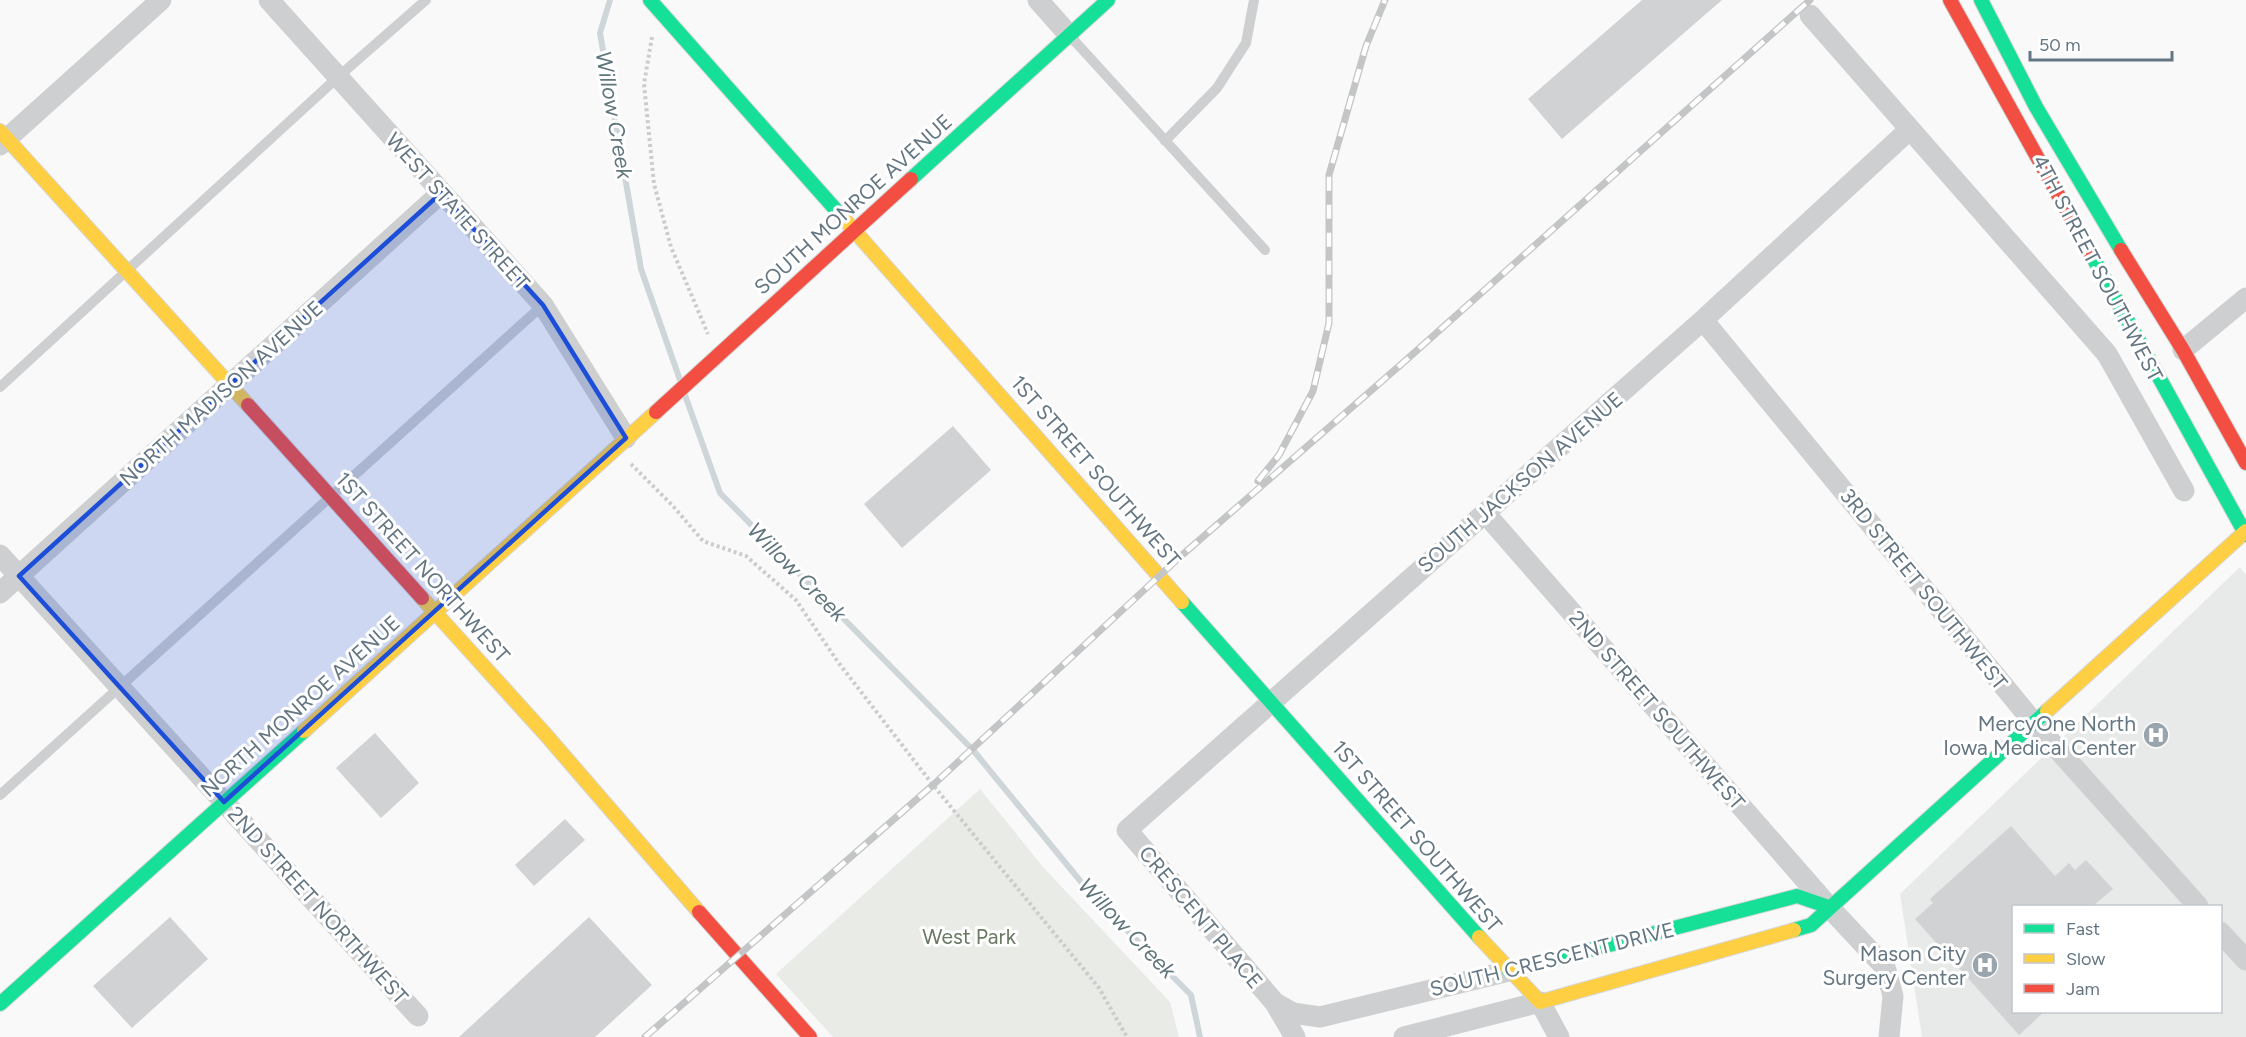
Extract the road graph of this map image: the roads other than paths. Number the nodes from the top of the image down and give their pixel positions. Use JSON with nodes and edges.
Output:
{"nodes":[{"id":1,"x":161,"y":0,"type":"edge"},
{"id":2,"x":269,"y":0,"type":"edge"},
{"id":3,"x":426,"y":0,"type":"edge"},
{"id":4,"x":1038,"y":0,"type":"edge"},
{"id":5,"x":1108,"y":0,"type":"edge"},
{"id":6,"x":1254,"y":0,"type":"edge"},
{"id":7,"x":1950,"y":0,"type":"edge"},
{"id":8,"x":1982,"y":0,"type":"edge"},
{"id":9,"x":653,"y":1,"type":"edge"},
{"id":10,"x":1810,"y":15,"type":"dead end"},
{"id":11,"x":1069,"y":35,"type":"junction"},
{"id":12,"x":338,"y":77,"type":"junction"},
{"id":13,"x":1909,"y":130,"type":"junction"},
{"id":14,"x":2,"y":138,"type":"edge"},
{"id":15,"x":1165,"y":141,"type":"junction"},
{"id":16,"x":441,"y":193,"type":"junction"},
{"id":17,"x":855,"y":229,"type":"junction"},
{"id":18,"x":1265,"y":250,"type":"dead end"},
{"id":19,"x":127,"y":271,"type":"junction"},
{"id":20,"x":2246,"y":298,"type":"edge"},
{"id":21,"x":543,"y":304,"type":"junction"},
{"id":22,"x":1703,"y":320,"type":"junction"},
{"id":23,"x":2183,"y":350,"type":"junction"},
{"id":24,"x":230,"y":385,"type":"junction"},
{"id":25,"x":0,"y":387,"type":"edge"},
{"id":26,"x":633,"y":440,"type":"junction"},
{"id":27,"x":2246,"y":463,"type":"edge"},
{"id":28,"x":2184,"y":491,"type":"dead end"},
{"id":29,"x":331,"y":496,"type":"junction"},
{"id":30,"x":1485,"y":513,"type":"junction"},
{"id":31,"x":2245,"y":532,"type":"edge"},
{"id":32,"x":0,"y":555,"type":"edge"},
{"id":33,"x":19,"y":576,"type":"junction"},
{"id":34,"x":0,"y":593,"type":"edge"},
{"id":35,"x":436,"y":612,"type":"junction"},
{"id":36,"x":120,"y":687,"type":"junction"},
{"id":37,"x":1271,"y":702,"type":"junction"},
{"id":38,"x":2035,"y":724,"type":"junction"},
{"id":39,"x":0,"y":795,"type":"edge"},
{"id":40,"x":224,"y":802,"type":"junction"},
{"id":41,"x":1127,"y":830,"type":"joint"},
{"id":42,"x":2197,"y":905,"type":"edge"},
{"id":43,"x":1829,"y":907,"type":"junction"},
{"id":44,"x":2222,"y":934,"type":"edge"},
{"id":45,"x":2246,"y":960,"type":"edge"},
{"id":46,"x":1509,"y":971,"type":"junction"},
{"id":47,"x":4,"y":994,"type":"edge"},
{"id":48,"x":1540,"y":1002,"type":"junction"},
{"id":49,"x":1275,"y":1003,"type":"junction"},
{"id":50,"x":418,"y":1016,"type":"dead end"},
{"id":51,"x":810,"y":1037,"type":"edge"},
{"id":52,"x":1295,"y":1037,"type":"edge"},
{"id":53,"x":1404,"y":1037,"type":"edge"},
{"id":54,"x":1559,"y":1037,"type":"edge"},
{"id":55,"x":1889,"y":1037,"type":"edge"}],
"edges":[{"from":1,"to":14,"type":"street"},
{"from":2,"to":12,"type":"street","name":"WEST STATE STREET"},
{"from":3,"to":12,"type":"lane"},
{"from":4,"to":11,"type":"street"},
{"from":5,"to":11,"type":"main road","name":"SOUTH MONROE AVENUE"},
{"from":6,"to":15,"type":"lane"},
{"from":7,"to":31,"type":"main road","name":"4TH STREET SOUTHWEST"},
{"from":8,"to":23,"type":"main road","name":"4TH STREET SOUTHWEST"},
{"from":9,"to":17,"type":"main road","name":"1ST STREET SOUTHWEST"},
{"from":10,"to":13,"type":"street","name":"4TH STREET SOUTHWEST"},
{"from":11,"to":15,"type":"lane"},
{"from":11,"to":17,"type":"main road","name":"SOUTH MONROE AVENUE"},
{"from":12,"to":16,"type":"street","name":"WEST STATE STREET"},
{"from":12,"to":19,"type":"lane"},
{"from":13,"to":22,"type":"street","name":"SOUTH JACKSON AVENUE"},
{"from":13,"to":28,"type":"street","name":"4TH STREET SOUTHWEST"},
{"from":14,"to":19,"type":"main road","name":"1ST STREET NORTHWEST"},
{"from":15,"to":18,"type":"lane"},
{"from":16,"to":21,"type":"street","name":"WEST STATE STREET"},
{"from":16,"to":24,"type":"street","name":"NORTH MADISON AVENUE"},
{"from":17,"to":26,"type":"main road","name":"SOUTH MONROE AVENUE"},
{"from":17,"to":37,"type":"main road","name":"1ST STREET SOUTHWEST"},
{"from":19,"to":24,"type":"main road","name":"1ST STREET NORTHWEST"},
{"from":19,"to":25,"type":"lane"},
{"from":20,"to":23,"type":"street"},
{"from":21,"to":26,"type":"street","name":"WEST STATE STREET"},
{"from":21,"to":29,"type":"lane"},
{"from":22,"to":30,"type":"street","name":"SOUTH JACKSON AVENUE"},
{"from":22,"to":38,"type":"street","name":"3RD STREET SOUTHWEST"},
{"from":23,"to":27,"type":"main road","name":"4TH STREET SOUTHWEST"},
{"from":24,"to":29,"type":"main road","name":"1ST STREET NORTHWEST"},
{"from":24,"to":33,"type":"street","name":"NORTH MADISON AVENUE"},
{"from":26,"to":35,"type":"main road","name":"NORTH MONROE AVENUE"},
{"from":29,"to":35,"type":"main road","name":"1ST STREET NORTHWEST"},
{"from":29,"to":36,"type":"lane"},
{"from":30,"to":37,"type":"street","name":"SOUTH JACKSON AVENUE"},
{"from":30,"to":43,"type":"street","name":"2ND STREET SOUTHWEST"},
{"from":31,"to":38,"type":"main road","name":"SOUTH CRESCENT DRIVE"},
{"from":32,"to":33,"type":"street","name":"2ND STREET NORTHWEST"},
{"from":33,"to":34,"type":"street","name":"NORTH MADISON AVENUE"},
{"from":33,"to":36,"type":"street","name":"2ND STREET NORTHWEST"},
{"from":35,"to":40,"type":"main road","name":"NORTH MONROE AVENUE"},
{"from":35,"to":51,"type":"main road","name":"1ST STREET NORTHWEST"},
{"from":36,"to":39,"type":"lane"},
{"from":36,"to":40,"type":"street","name":"2ND STREET NORTHWEST"},
{"from":37,"to":41,"type":"street","name":"SOUTH JACKSON AVENUE"},
{"from":37,"to":46,"type":"main road","name":"1ST STREET SOUTHWEST"},
{"from":38,"to":42,"type":"street","name":"3RD STREET SOUTHWEST"},
{"from":38,"to":43,"type":"main road","name":"SOUTH CRESCENT DRIVE"},
{"from":40,"to":47,"type":"main road","name":"NORTH MONROE AVENUE"},
{"from":40,"to":50,"type":"street","name":"2ND STREET NORTHWEST"},
{"from":41,"to":49,"type":"street","name":"CRESCENT PLACE"},
{"from":43,"to":46,"type":"main road","name":"SOUTH CRESCENT DRIVE"},
{"from":43,"to":48,"type":"main road","name":"SOUTH CRESCENT DRIVE"},
{"from":43,"to":55,"type":"street","name":"2ND STREET SOUTHWEST"},
{"from":44,"to":45,"type":"street"},
{"from":46,"to":48,"type":"main road","name":"1ST STREET SOUTHWEST"},
{"from":46,"to":49,"type":"street","name":"SOUTH CRESCENT DRIVE"},
{"from":48,"to":53,"type":"street","name":"SOUTH CRESCENT DRIVE"},
{"from":48,"to":54,"type":"street"},
{"from":49,"to":52,"type":"street","name":"CRESCENT PLACE"}]}
